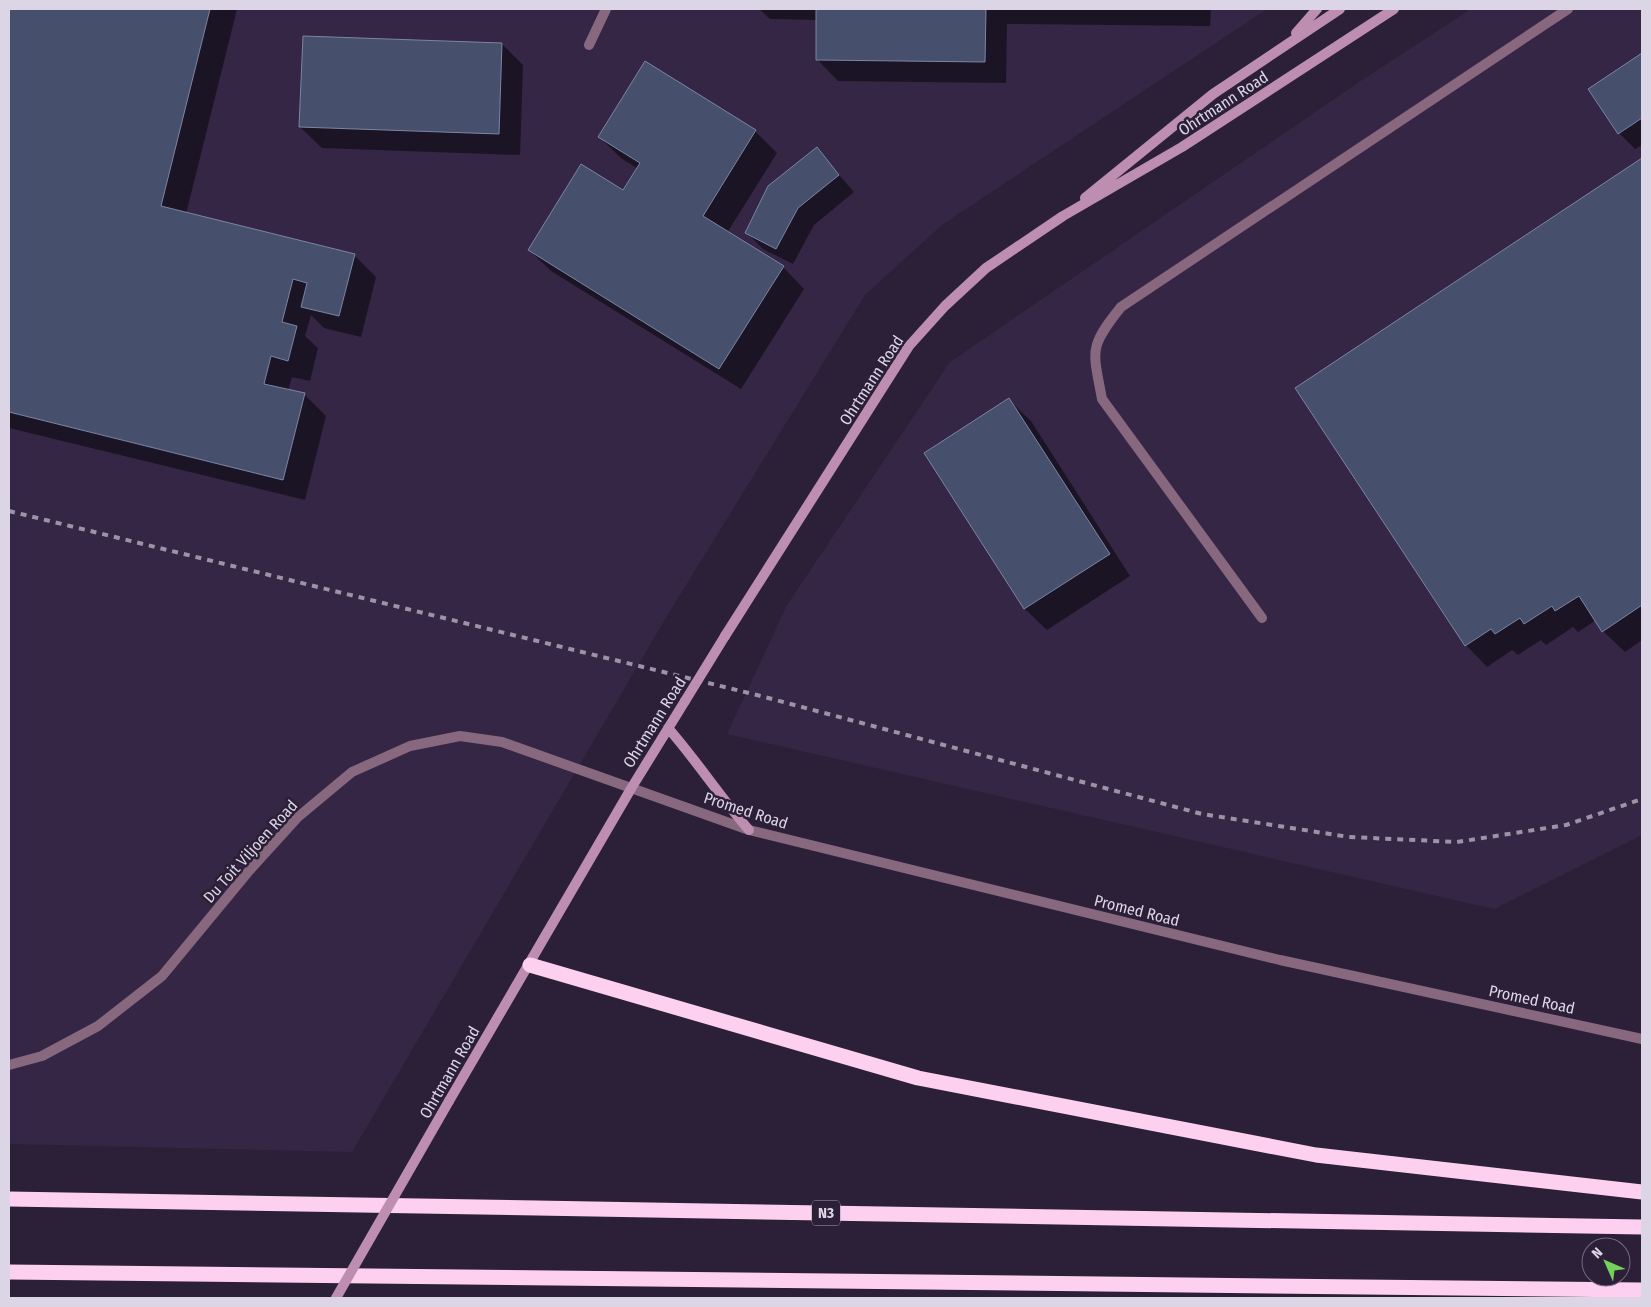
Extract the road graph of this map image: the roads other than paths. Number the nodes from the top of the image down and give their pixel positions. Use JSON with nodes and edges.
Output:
{"nodes":[{"id":1,"x":606,"y":9,"type":"edge"},
{"id":2,"x":1317,"y":9,"type":"edge"},
{"id":3,"x":1340,"y":9,"type":"edge"},
{"id":4,"x":1394,"y":9,"type":"edge"},
{"id":5,"x":1568,"y":9,"type":"edge"},
{"id":6,"x":1289,"y":41,"type":"junction"},
{"id":7,"x":589,"y":45,"type":"dead end"},
{"id":8,"x":1063,"y":216,"type":"junction"},
{"id":9,"x":1262,"y":618,"type":"dead end"},
{"id":10,"x":668,"y":728,"type":"junction"},
{"id":11,"x":632,"y":787,"type":"junction"},
{"id":12,"x":749,"y":830,"type":"junction"},
{"id":13,"x":530,"y":965,"type":"junction"},
{"id":14,"x":1642,"y":1038,"type":"edge"},
{"id":15,"x":9,"y":1065,"type":"edge"},
{"id":16,"x":1642,"y":1192,"type":"edge"},
{"id":17,"x":9,"y":1200,"type":"edge"},
{"id":18,"x":1642,"y":1227,"type":"edge"},
{"id":19,"x":9,"y":1272,"type":"edge"},
{"id":20,"x":1642,"y":1290,"type":"edge"},
{"id":21,"x":336,"y":1298,"type":"edge"}],
"edges":[{"from":1,"to":7,"type":"street"},
{"from":2,"to":6,"type":"main road"},
{"from":3,"to":6,"type":"main road","name":"Ohrtmann Road"},
{"from":4,"to":8,"type":"main road","name":"Ohrtmann Road"},
{"from":5,"to":9,"type":"street"},
{"from":6,"to":8,"type":"main road","name":"Ohrtmann Road"},
{"from":8,"to":10,"type":"main road","name":"Ohrtmann Road","bridge":true},
{"from":10,"to":11,"type":"main road","name":"Ohrtmann Road"},
{"from":10,"to":12,"type":"main road"},
{"from":11,"to":12,"type":"street","name":"Promed Road"},
{"from":11,"to":13,"type":"main road","name":"Ohrtmann Road"},
{"from":11,"to":15,"type":"street","name":"Du Toit Viljoen Road"},
{"from":12,"to":14,"type":"street","name":"Promed Road"},
{"from":13,"to":16,"type":"highway"},
{"from":13,"to":21,"type":"main road","name":"Ohrtmann Road","bridge":true},
{"from":17,"to":18,"type":"highway","number":"N3"},
{"from":19,"to":20,"type":"highway"}]}
